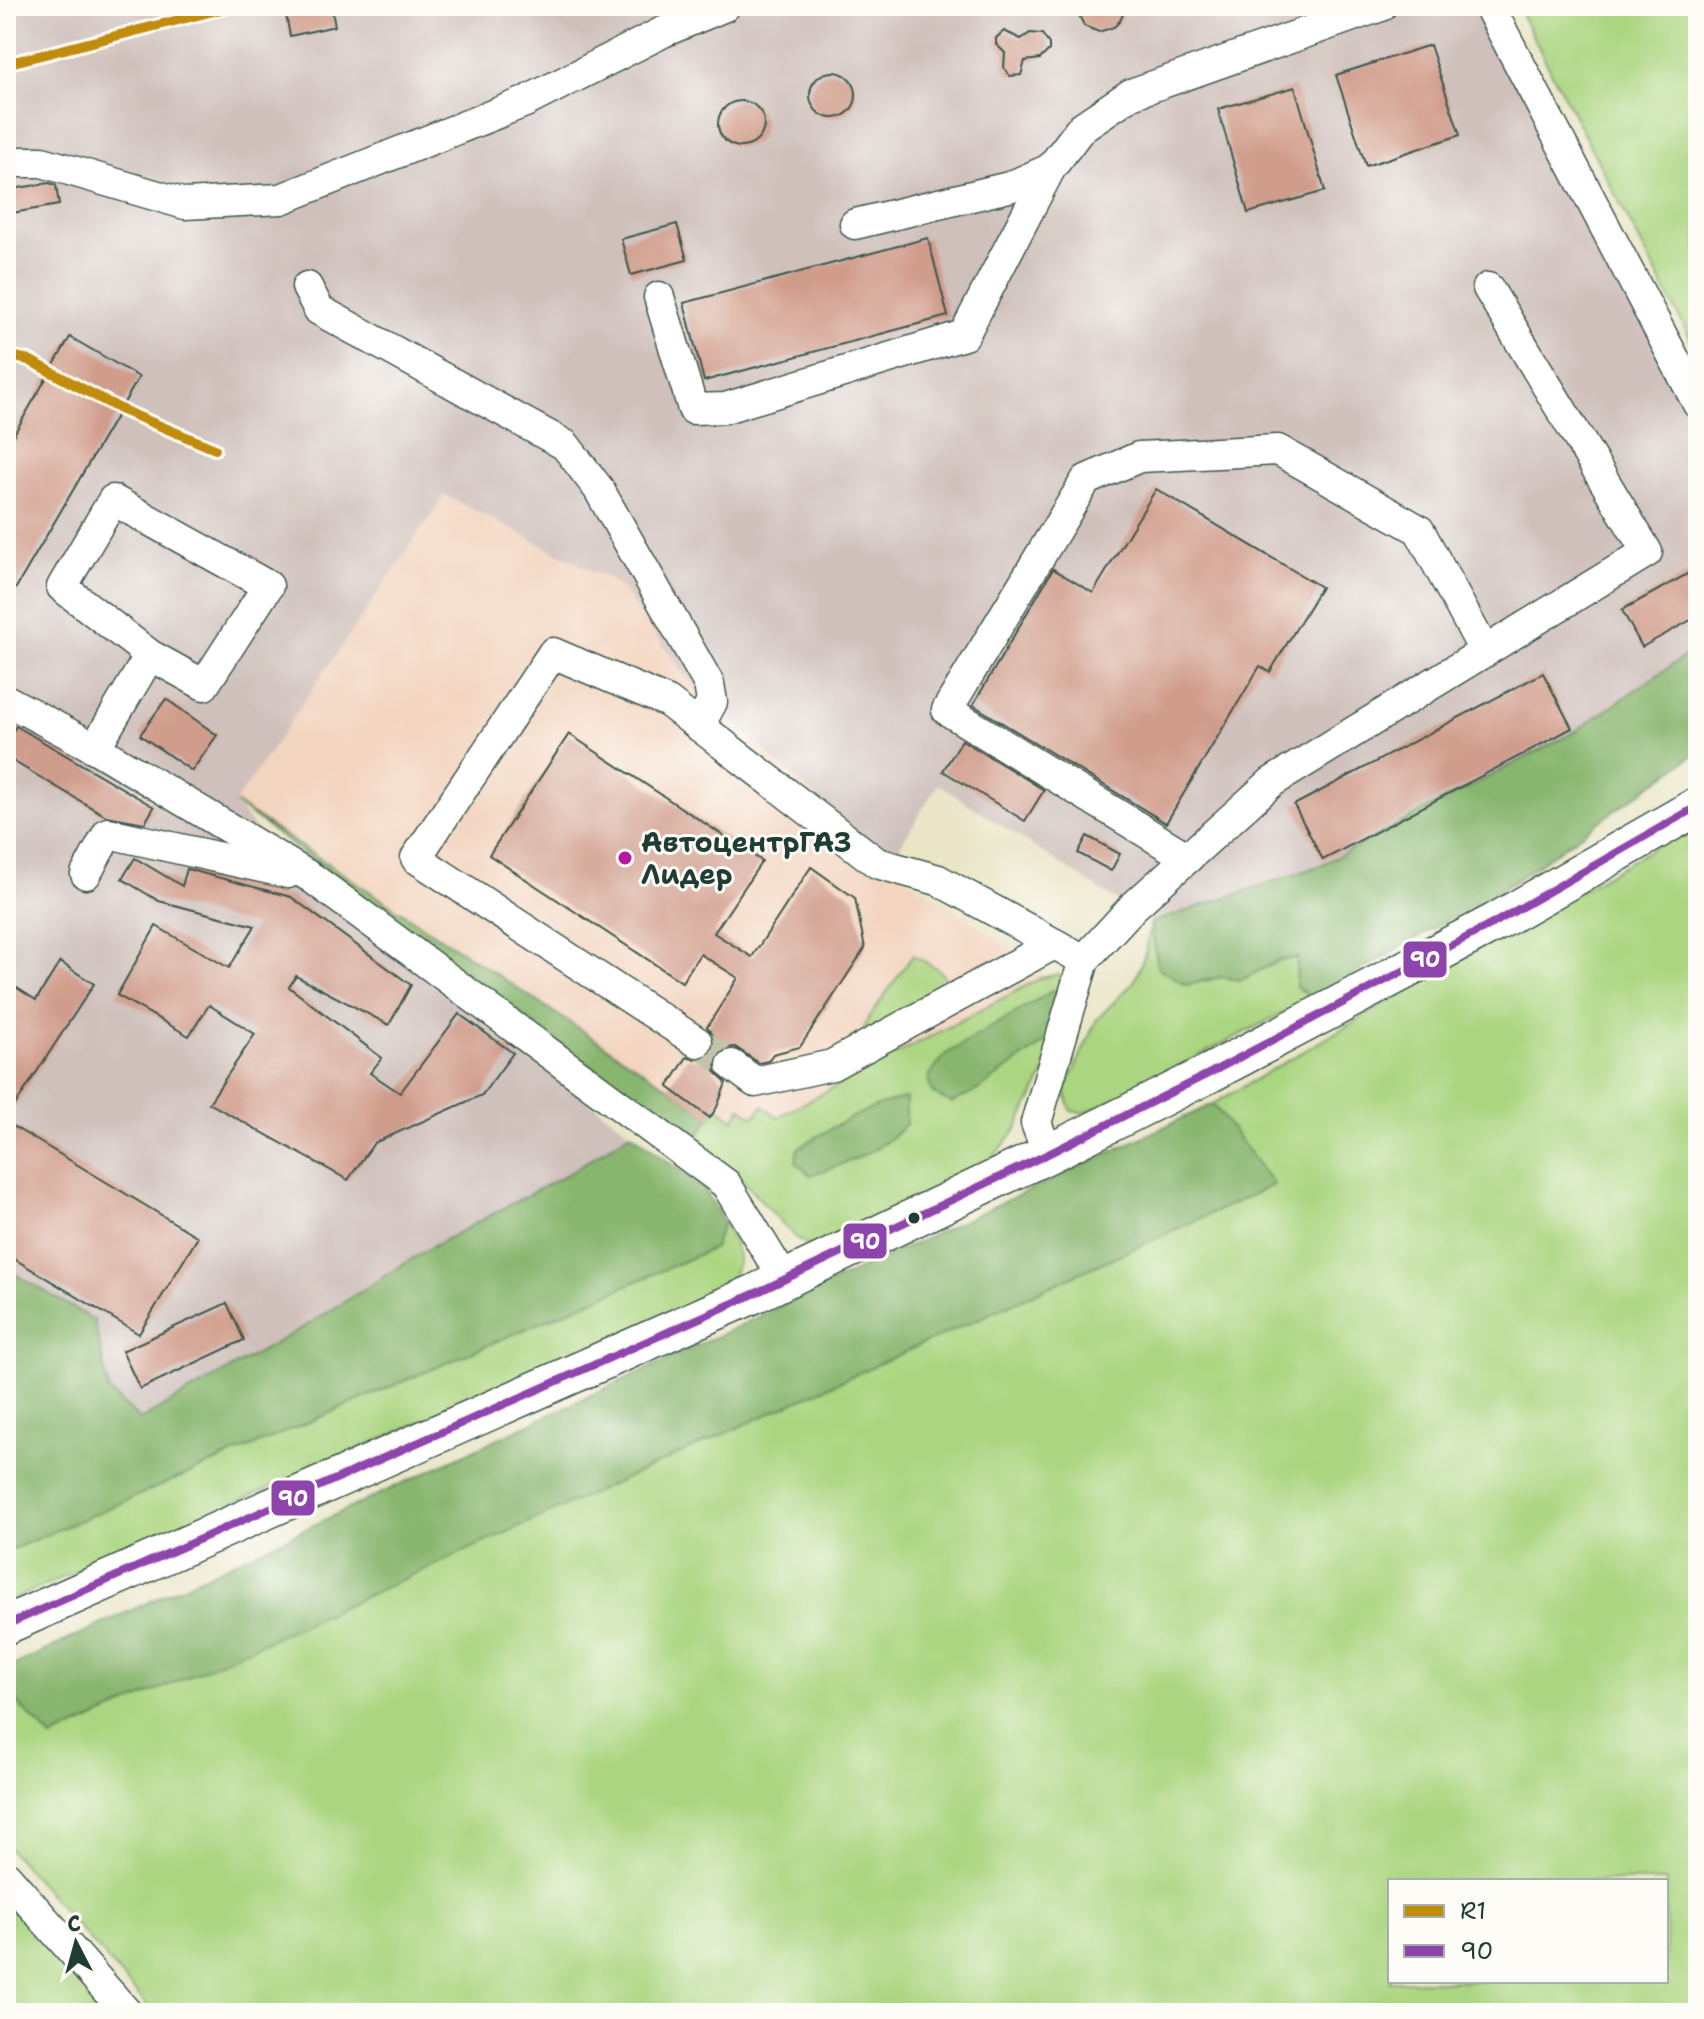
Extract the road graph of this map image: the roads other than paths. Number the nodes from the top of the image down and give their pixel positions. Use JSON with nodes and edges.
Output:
{"nodes":[{"id":1,"x":725,"y":6,"type":"edge"},
{"id":2,"x":1381,"y":6,"type":"edge"},
{"id":3,"x":1489,"y":6,"type":"edge"},
{"id":4,"x":6,"y":162,"type":"edge"},
{"id":5,"x":1050,"y":169,"type":"junction"},
{"id":6,"x":855,"y":224,"type":"dead end"},
{"id":7,"x":307,"y":287,"type":"dead end"},
{"id":8,"x":1488,"y":288,"type":"dead end"},
{"id":9,"x":659,"y":297,"type":"dead end"},
{"id":10,"x":1698,"y":404,"type":"edge"},
{"id":11,"x":1485,"y":652,"type":"junction"},
{"id":12,"x":150,"y":655,"type":"junction"},
{"id":13,"x":6,"y":700,"type":"edge"},
{"id":14,"x":699,"y":726,"type":"junction"},
{"id":15,"x":95,"y":748,"type":"junction"},
{"id":16,"x":1698,"y":806,"type":"edge"},
{"id":17,"x":1188,"y":858,"type":"junction"},
{"id":18,"x":86,"y":874,"type":"dead end"},
{"id":19,"x":312,"y":878,"type":"junction"},
{"id":20,"x":1054,"y":944,"type":"junction"},
{"id":21,"x":1084,"y":960,"type":"junction"},
{"id":22,"x":697,"y":1042,"type":"tunnel mouth"},
{"id":23,"x":732,"y":1065,"type":"tunnel mouth"},
{"id":24,"x":1048,"y":1154,"type":"junction"},
{"id":25,"x":784,"y":1279,"type":"junction"},
{"id":26,"x":6,"y":1625,"type":"edge"},
{"id":27,"x":6,"y":1876,"type":"edge"},
{"id":28,"x":127,"y":2013,"type":"edge"}],
"edges":[{"from":1,"to":4,"type":"street"},
{"from":2,"to":5,"type":"street"},
{"from":3,"to":10,"type":"street"},
{"from":5,"to":6,"type":"street"},
{"from":5,"to":9,"type":"street"},
{"from":7,"to":14,"type":"street"},
{"from":8,"to":11,"type":"street"},
{"from":11,"to":17,"type":"street"},
{"from":11,"to":17,"type":"street"},
{"from":12,"to":12,"type":"street"},
{"from":12,"to":15,"type":"street"},
{"from":13,"to":15,"type":"street"},
{"from":14,"to":20,"type":"street"},
{"from":14,"to":22,"type":"street"},
{"from":15,"to":19,"type":"street"},
{"from":16,"to":24,"type":"main road"},
{"from":17,"to":21,"type":"street"},
{"from":18,"to":19,"type":"street"},
{"from":19,"to":25,"type":"street"},
{"from":20,"to":21,"type":"street"},
{"from":20,"to":23,"type":"street"},
{"from":21,"to":24,"type":"street"},
{"from":24,"to":25,"type":"main road"},
{"from":25,"to":26,"type":"main road"},
{"from":27,"to":28,"type":"street"}]}
